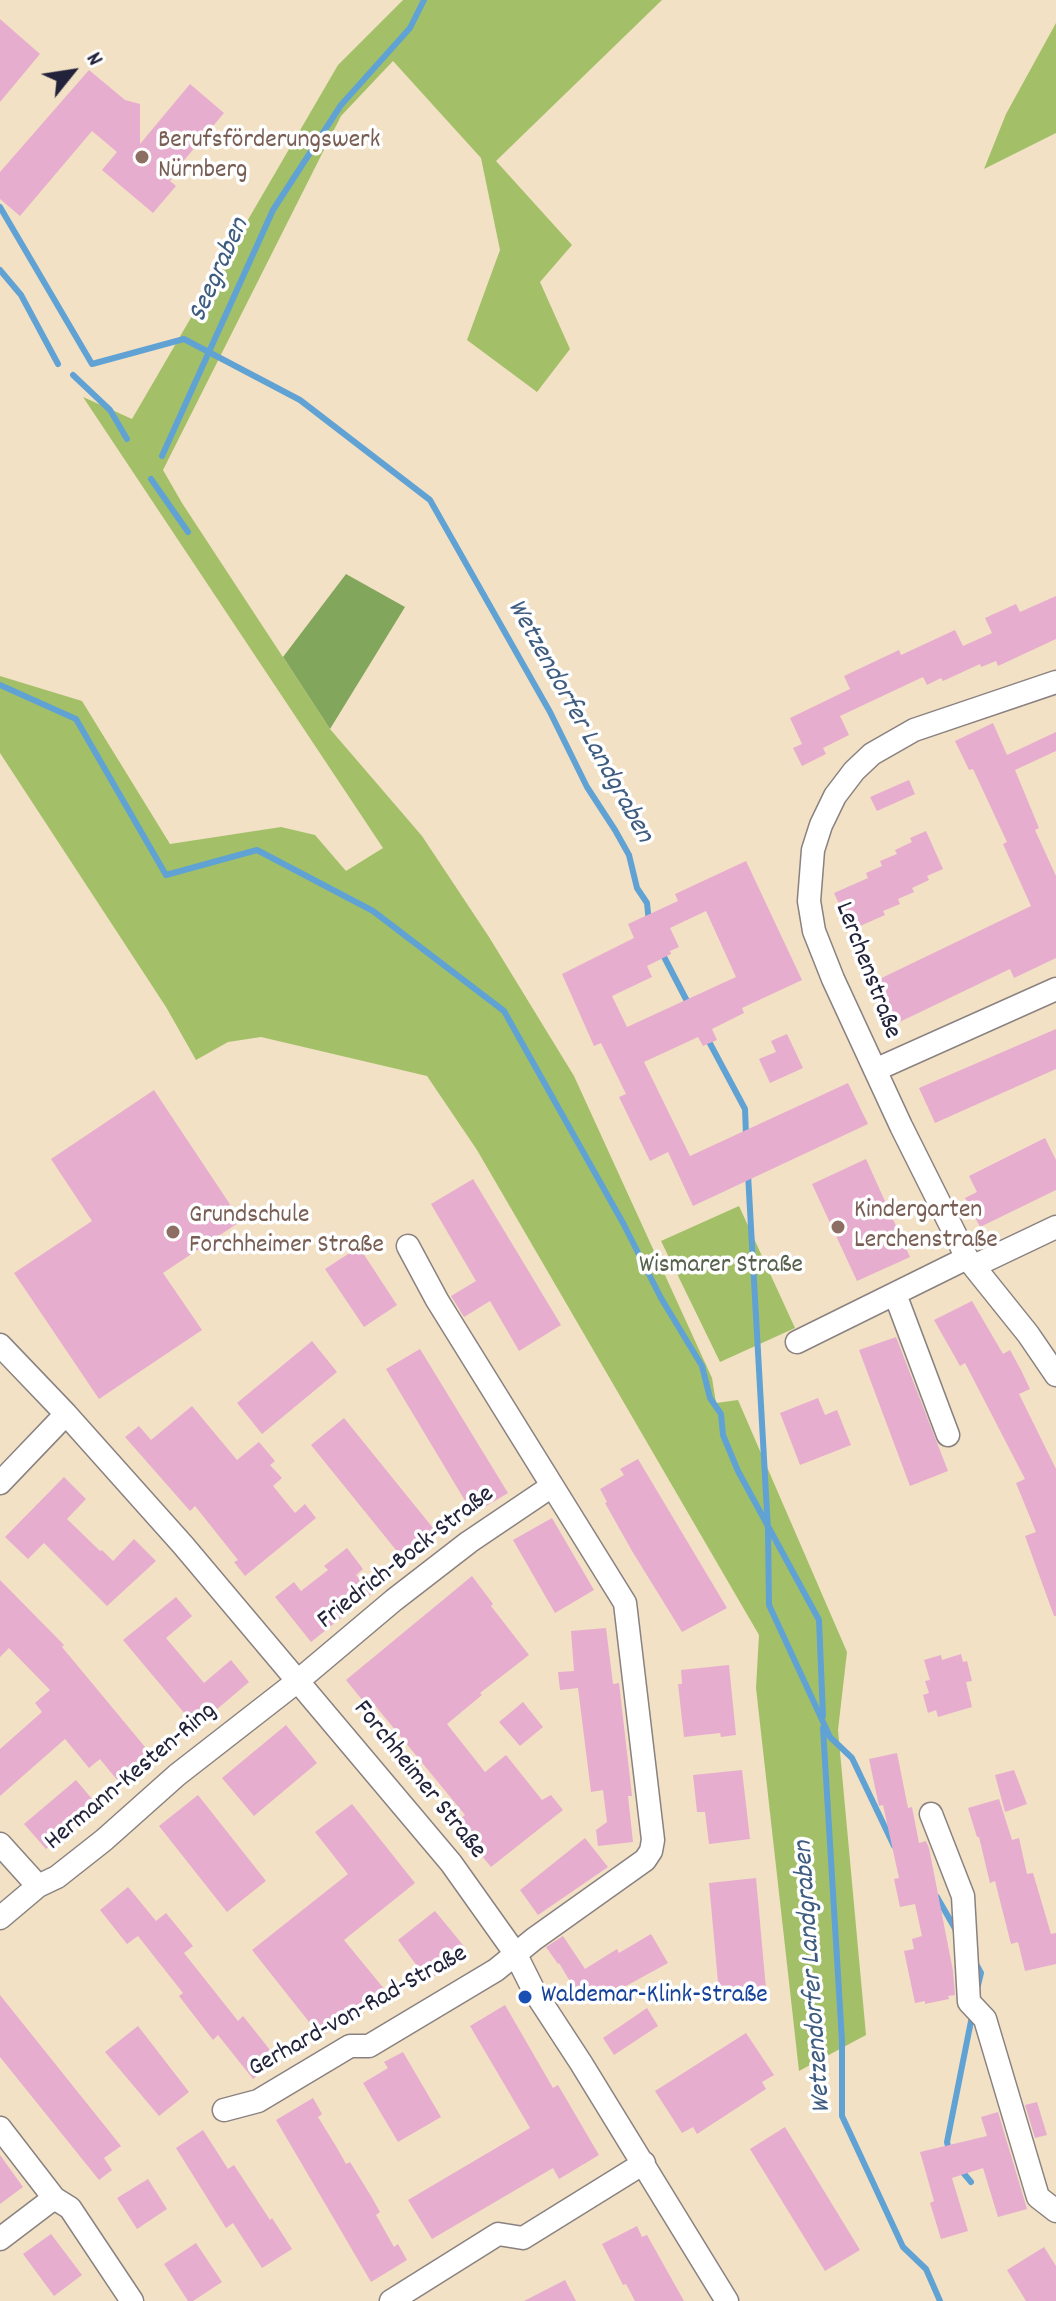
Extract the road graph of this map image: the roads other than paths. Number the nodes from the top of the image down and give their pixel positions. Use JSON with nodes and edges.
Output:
{"nodes":[{"id":1,"x":1056,"y":682,"type":"edge"},
{"id":2,"x":1056,"y":989,"type":"edge"},
{"id":3,"x":875,"y":1070,"type":"junction"},
{"id":4,"x":1056,"y":1227,"type":"edge"},
{"id":5,"x":408,"y":1246,"type":"dead end"},
{"id":6,"x":971,"y":1262,"type":"junction"},
{"id":7,"x":895,"y":1294,"type":"junction"},
{"id":8,"x":797,"y":1342,"type":"dead end"},
{"id":9,"x":0,"y":1345,"type":"edge"},
{"id":10,"x":1056,"y":1375,"type":"edge"},
{"id":11,"x":66,"y":1414,"type":"junction"},
{"id":12,"x":948,"y":1435,"type":"dead end"},
{"id":13,"x":0,"y":1483,"type":"edge"},
{"id":14,"x":552,"y":1486,"type":"junction"},
{"id":15,"x":299,"y":1680,"type":"junction"},
{"id":16,"x":931,"y":1814,"type":"dead end"},
{"id":17,"x":0,"y":1844,"type":"edge"},
{"id":18,"x":38,"y":1886,"type":"junction"},
{"id":19,"x":0,"y":1918,"type":"edge"},
{"id":20,"x":515,"y":1953,"type":"junction"},
{"id":21,"x":224,"y":2110,"type":"dead end"},
{"id":22,"x":0,"y":2128,"type":"edge"},
{"id":23,"x":644,"y":2163,"type":"junction"},
{"id":24,"x":54,"y":2198,"type":"junction"},
{"id":25,"x":1056,"y":2211,"type":"edge"},
{"id":26,"x":0,"y":2239,"type":"edge"},
{"id":27,"x":132,"y":2301,"type":"edge"},
{"id":28,"x":391,"y":2301,"type":"edge"},
{"id":29,"x":727,"y":2301,"type":"edge"}],
"edges":[{"from":1,"to":3,"type":"street","name":"Lerchenstraße"},
{"from":2,"to":3,"type":"street"},
{"from":3,"to":6,"type":"street","name":"Lerchenstraße"},
{"from":4,"to":6,"type":"street"},
{"from":5,"to":14,"type":"street"},
{"from":6,"to":7,"type":"street"},
{"from":6,"to":10,"type":"street","name":"Lerchenstraße"},
{"from":7,"to":8,"type":"street"},
{"from":7,"to":12,"type":"street"},
{"from":9,"to":11,"type":"street","name":"Forchheimer Straße"},
{"from":11,"to":13,"type":"street"},
{"from":11,"to":15,"type":"street","name":"Forchheimer Straße"},
{"from":14,"to":15,"type":"street","name":"Friedrich-Bock-Straße"},
{"from":14,"to":20,"type":"street"},
{"from":15,"to":18,"type":"street","name":"Hermann-Kesten-Ring"},
{"from":15,"to":20,"type":"street","name":"Forchheimer Straße"},
{"from":16,"to":25,"type":"street"},
{"from":17,"to":18,"type":"street"},
{"from":18,"to":19,"type":"street","name":"Hermann-Kesten-Ring"},
{"from":20,"to":21,"type":"street","name":"Gerhard-von-Rad-Straße"},
{"from":20,"to":23,"type":"street","name":"Forchheimer Straße"},
{"from":22,"to":24,"type":"street"},
{"from":23,"to":28,"type":"street"},
{"from":23,"to":29,"type":"street","name":"Forchheimer Straße"},
{"from":24,"to":26,"type":"street"},
{"from":24,"to":27,"type":"street"}]}
